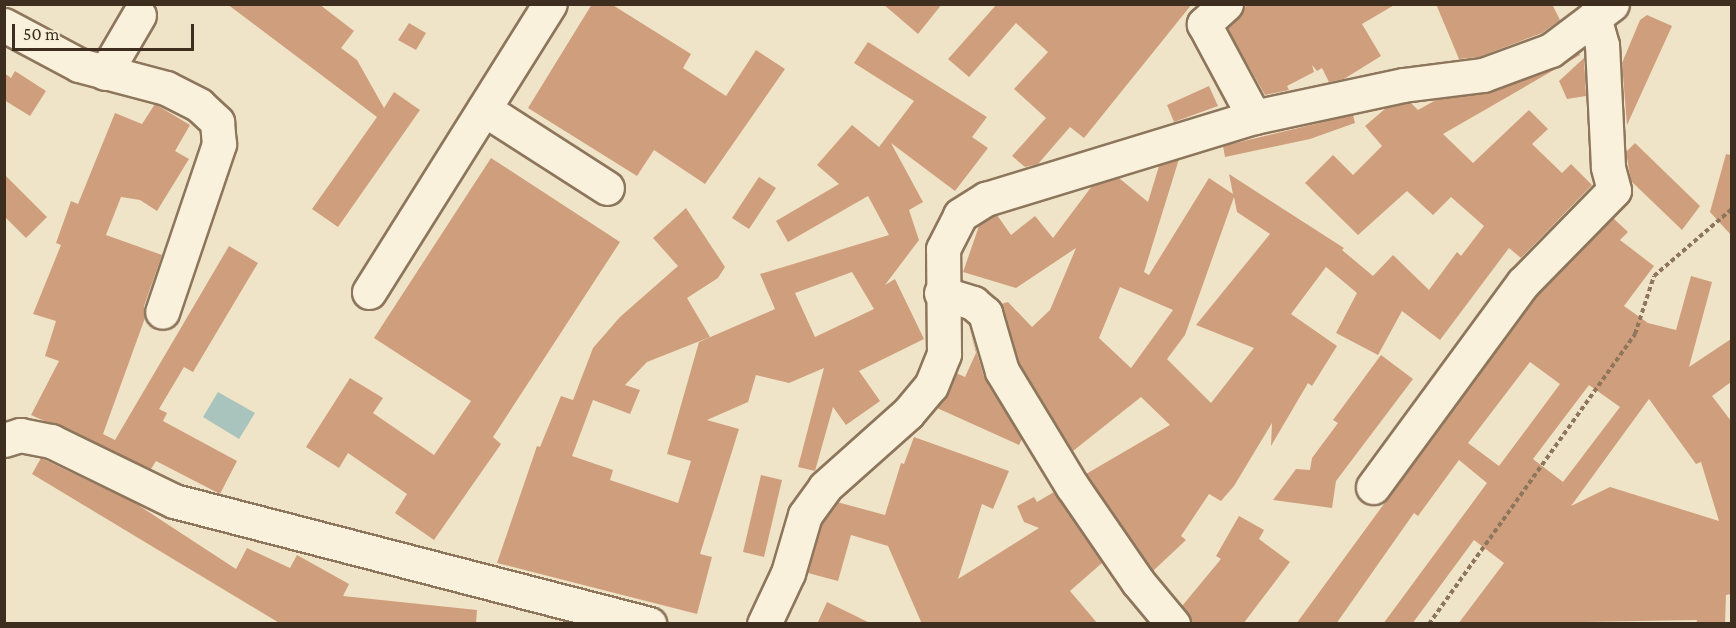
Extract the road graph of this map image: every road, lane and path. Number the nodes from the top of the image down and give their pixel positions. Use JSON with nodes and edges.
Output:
{"nodes":[{"id":1,"x":550,"y":4,"type":"edge"},
{"id":2,"x":1226,"y":4,"type":"edge"},
{"id":3,"x":1603,"y":11,"type":"edge"},
{"id":4,"x":139,"y":15,"type":"dead end"},
{"id":5,"x":4,"y":25,"type":"edge"},
{"id":6,"x":105,"y":73,"type":"junction"},
{"id":7,"x":484,"y":110,"type":"junction"},
{"id":8,"x":1254,"y":117,"type":"junction"},
{"id":9,"x":607,"y":188,"type":"dead end"},
{"id":10,"x":1731,"y":209,"type":"edge"},
{"id":11,"x":369,"y":292,"type":"dead end"},
{"id":12,"x":941,"y":293,"type":"junction"},
{"id":13,"x":162,"y":312,"type":"dead end"},
{"id":14,"x":4,"y":440,"type":"edge"},
{"id":15,"x":1373,"y":487,"type":"dead end"},
{"id":16,"x":649,"y":624,"type":"edge"},
{"id":17,"x":764,"y":624,"type":"edge"},
{"id":18,"x":1173,"y":624,"type":"edge"},
{"id":19,"x":1429,"y":624,"type":"edge"}],
"edges":[{"from":1,"to":7,"type":"street"},
{"from":2,"to":8,"type":"street"},
{"from":3,"to":8,"type":"street"},
{"from":3,"to":15,"type":"street"},
{"from":4,"to":6,"type":"street"},
{"from":5,"to":6,"type":"street"},
{"from":6,"to":13,"type":"street"},
{"from":7,"to":9,"type":"street"},
{"from":7,"to":11,"type":"street"},
{"from":8,"to":12,"type":"street"},
{"from":10,"to":19,"type":"path"},
{"from":12,"to":17,"type":"street"},
{"from":12,"to":18,"type":"street"},
{"from":14,"to":16,"type":"street"}]}
